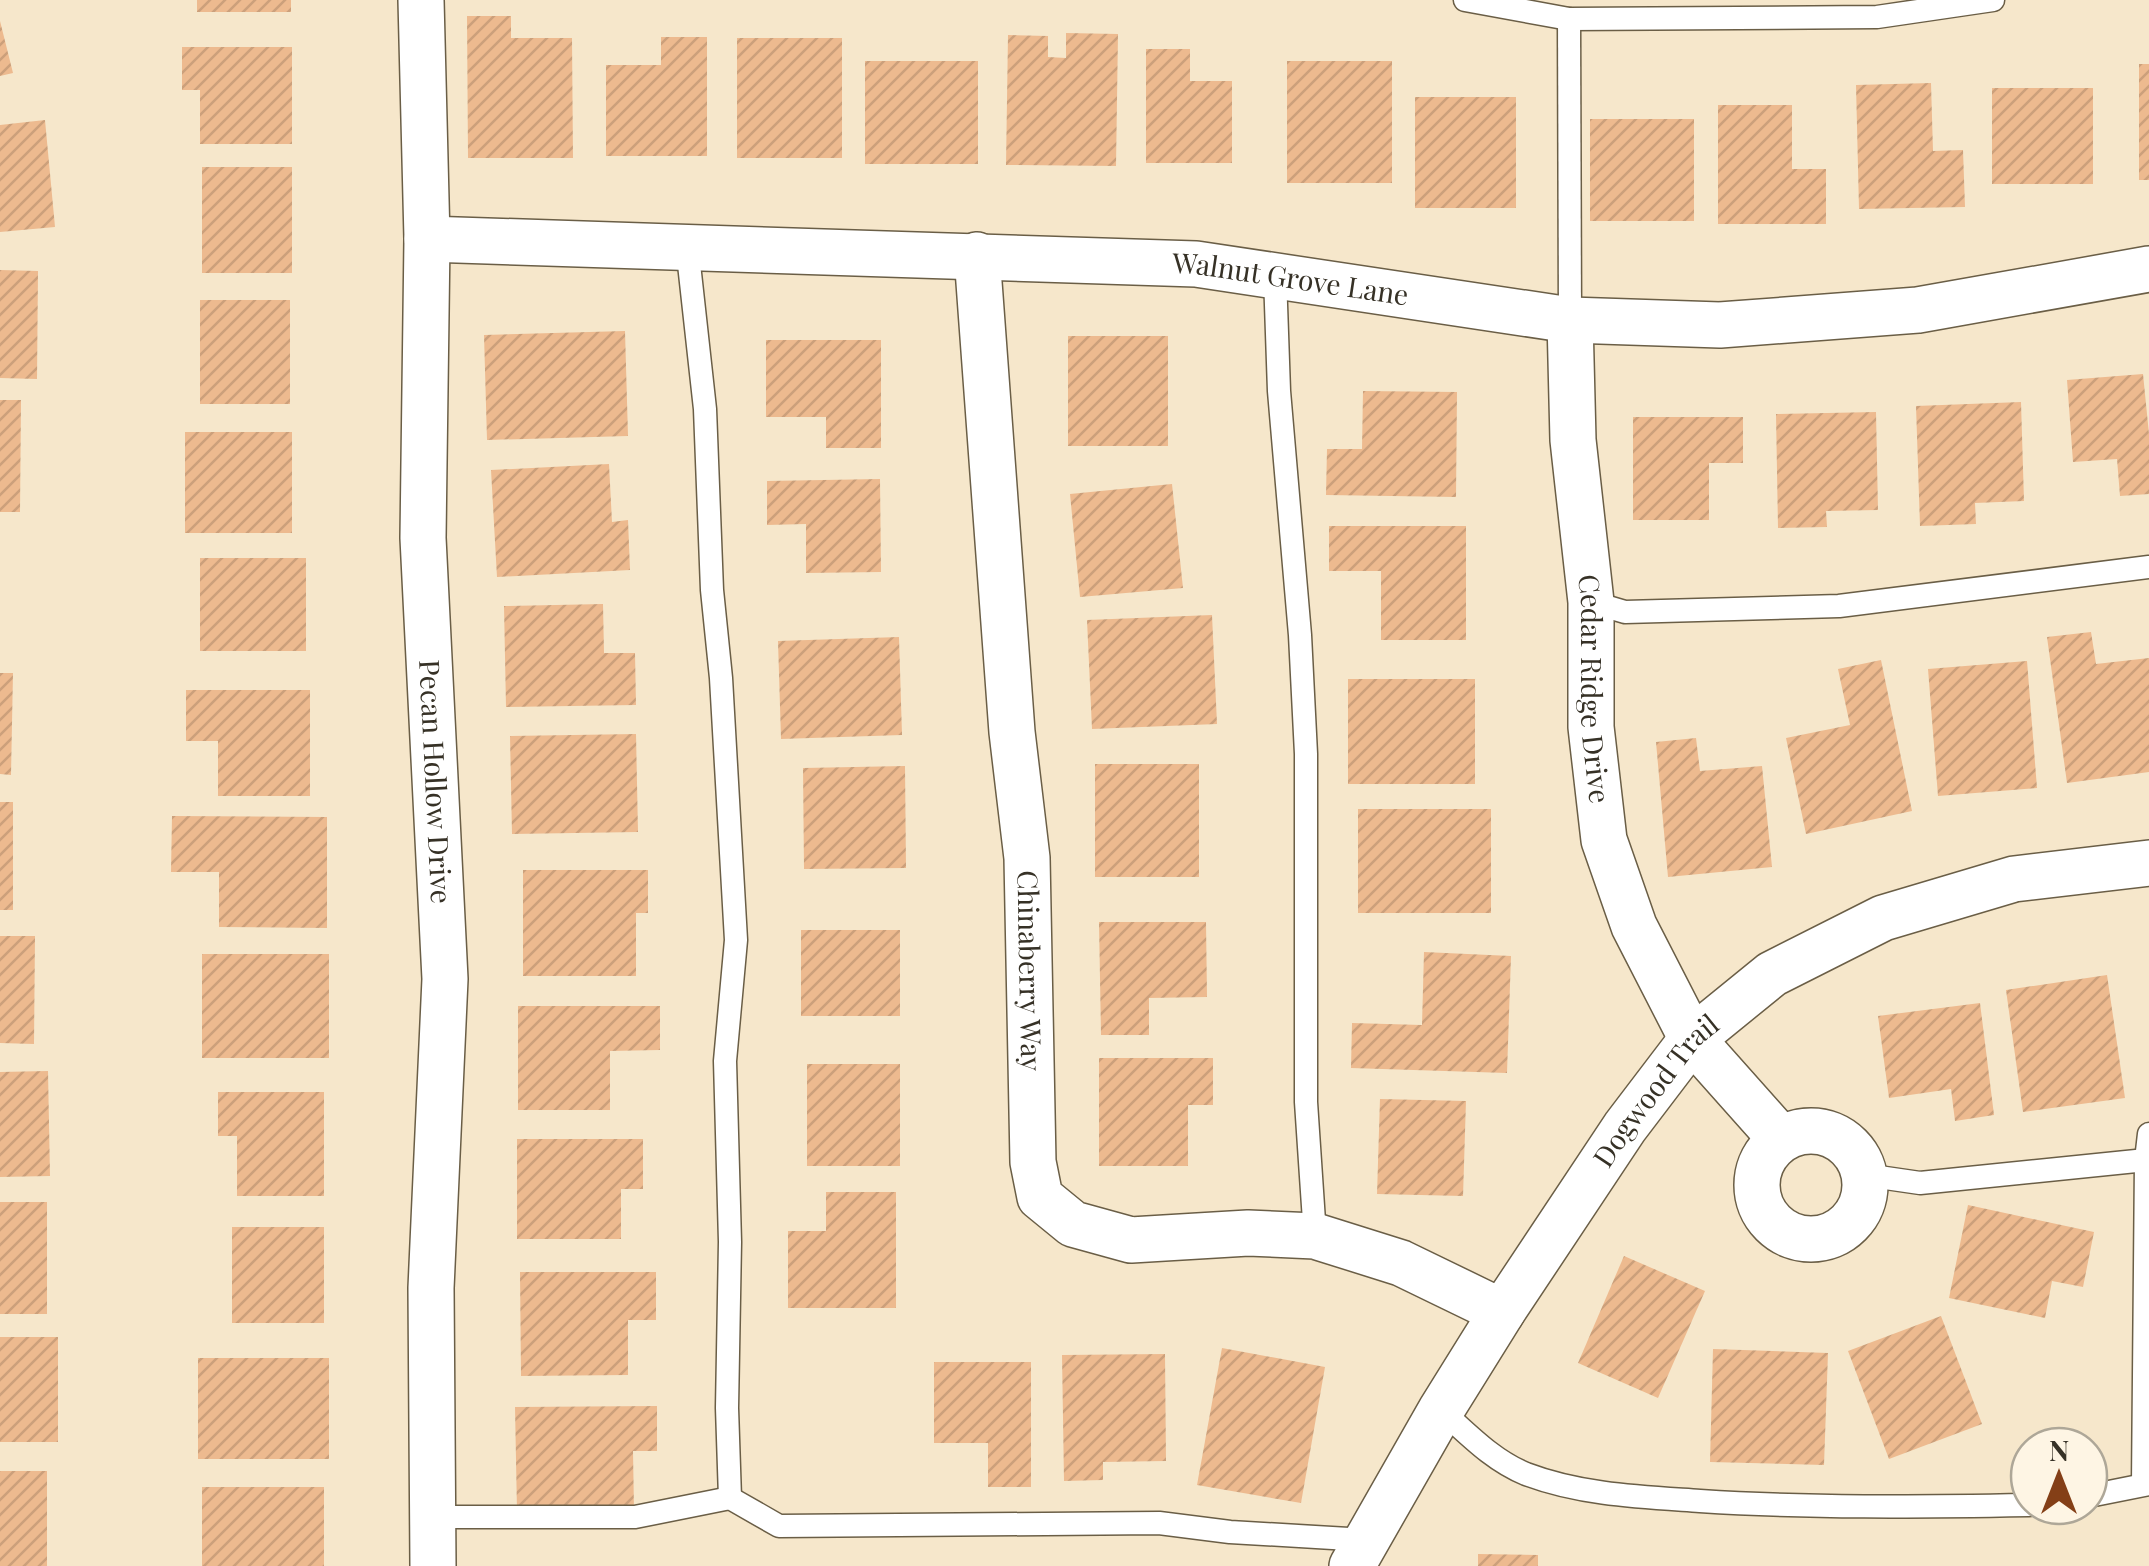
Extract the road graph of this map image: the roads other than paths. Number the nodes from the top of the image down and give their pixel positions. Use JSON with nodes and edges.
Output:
{"nodes":[{"id":1,"x":422,"y":0,"type":"edge"},
{"id":2,"x":1465,"y":0,"type":"edge"},
{"id":3,"x":1993,"y":0,"type":"edge"},
{"id":4,"x":1569,"y":19,"type":"junction"},
{"id":5,"x":426,"y":239,"type":"junction"},
{"id":6,"x":687,"y":246,"type":"junction"},
{"id":7,"x":976,"y":255,"type":"junction"},
{"id":8,"x":2149,"y":268,"type":"edge"},
{"id":9,"x":1275,"y":276,"type":"junction"},
{"id":10,"x":1570,"y":320,"type":"junction"},
{"id":11,"x":2149,"y":567,"type":"edge"},
{"id":12,"x":1591,"y":602,"type":"junction"},
{"id":13,"x":2149,"y":863,"type":"edge"},
{"id":14,"x":1692,"y":1039,"type":"junction"},
{"id":15,"x":2149,"y":1134,"type":"edge"},
{"id":16,"x":1781,"y":1139,"type":"junction"},
{"id":17,"x":2146,"y":1160,"type":"junction"},
{"id":18,"x":1865,"y":1176,"type":"junction"},
{"id":19,"x":1316,"y":1236,"type":"junction"},
{"id":20,"x":1502,"y":1312,"type":"junction"},
{"id":21,"x":1441,"y":1410,"type":"junction"},
{"id":22,"x":2146,"y":1484,"type":"edge"},
{"id":23,"x":2109,"y":1492,"type":"edge"},
{"id":24,"x":730,"y":1498,"type":"junction"},
{"id":25,"x":2009,"y":1504,"type":"edge"},
{"id":26,"x":432,"y":1517,"type":"junction"},
{"id":27,"x":1359,"y":1553,"type":"edge"},
{"id":28,"x":433,"y":1566,"type":"edge"}],
"edges":[{"from":1,"to":5,"type":"street","name":"Pecan Hollow Drive"},
{"from":2,"to":4,"type":"lane"},
{"from":3,"to":4,"type":"lane"},
{"from":4,"to":10,"type":"lane"},
{"from":5,"to":6,"type":"street","name":"Walnut Grove Lane"},
{"from":5,"to":26,"type":"street","name":"Pecan Hollow Drive"},
{"from":6,"to":7,"type":"street","name":"Walnut Grove Lane"},
{"from":6,"to":24,"type":"lane"},
{"from":7,"to":9,"type":"street","name":"Walnut Grove Lane"},
{"from":7,"to":19,"type":"street","name":"Chinaberry Way"},
{"from":8,"to":10,"type":"street","name":"Walnut Grove Lane"},
{"from":9,"to":10,"type":"street","name":"Walnut Grove Lane"},
{"from":9,"to":19,"type":"lane"},
{"from":10,"to":12,"type":"street","name":"Cedar Ridge Drive"},
{"from":11,"to":12,"type":"lane"},
{"from":12,"to":14,"type":"street","name":"Cedar Ridge Drive"},
{"from":13,"to":14,"type":"street","name":"Dogwood Trail"},
{"from":14,"to":16,"type":"street","name":"Cedar Ridge Drive"},
{"from":14,"to":20,"type":"street","name":"Dogwood Trail"},
{"from":15,"to":17,"type":"lane"},
{"from":16,"to":18,"type":"street"},
{"from":16,"to":18,"type":"street"},
{"from":17,"to":18,"type":"lane"},
{"from":17,"to":22,"type":"lane"},
{"from":19,"to":20,"type":"street","name":"Chinaberry Way"},
{"from":20,"to":21,"type":"street","name":"Dogwood Trail"},
{"from":21,"to":25,"type":"lane"},
{"from":21,"to":27,"type":"street","name":"Dogwood Trail"},
{"from":22,"to":23,"type":"lane"},
{"from":24,"to":26,"type":"lane"},
{"from":24,"to":27,"type":"lane"},
{"from":26,"to":28,"type":"street","name":"Pecan Hollow Drive"}]}
